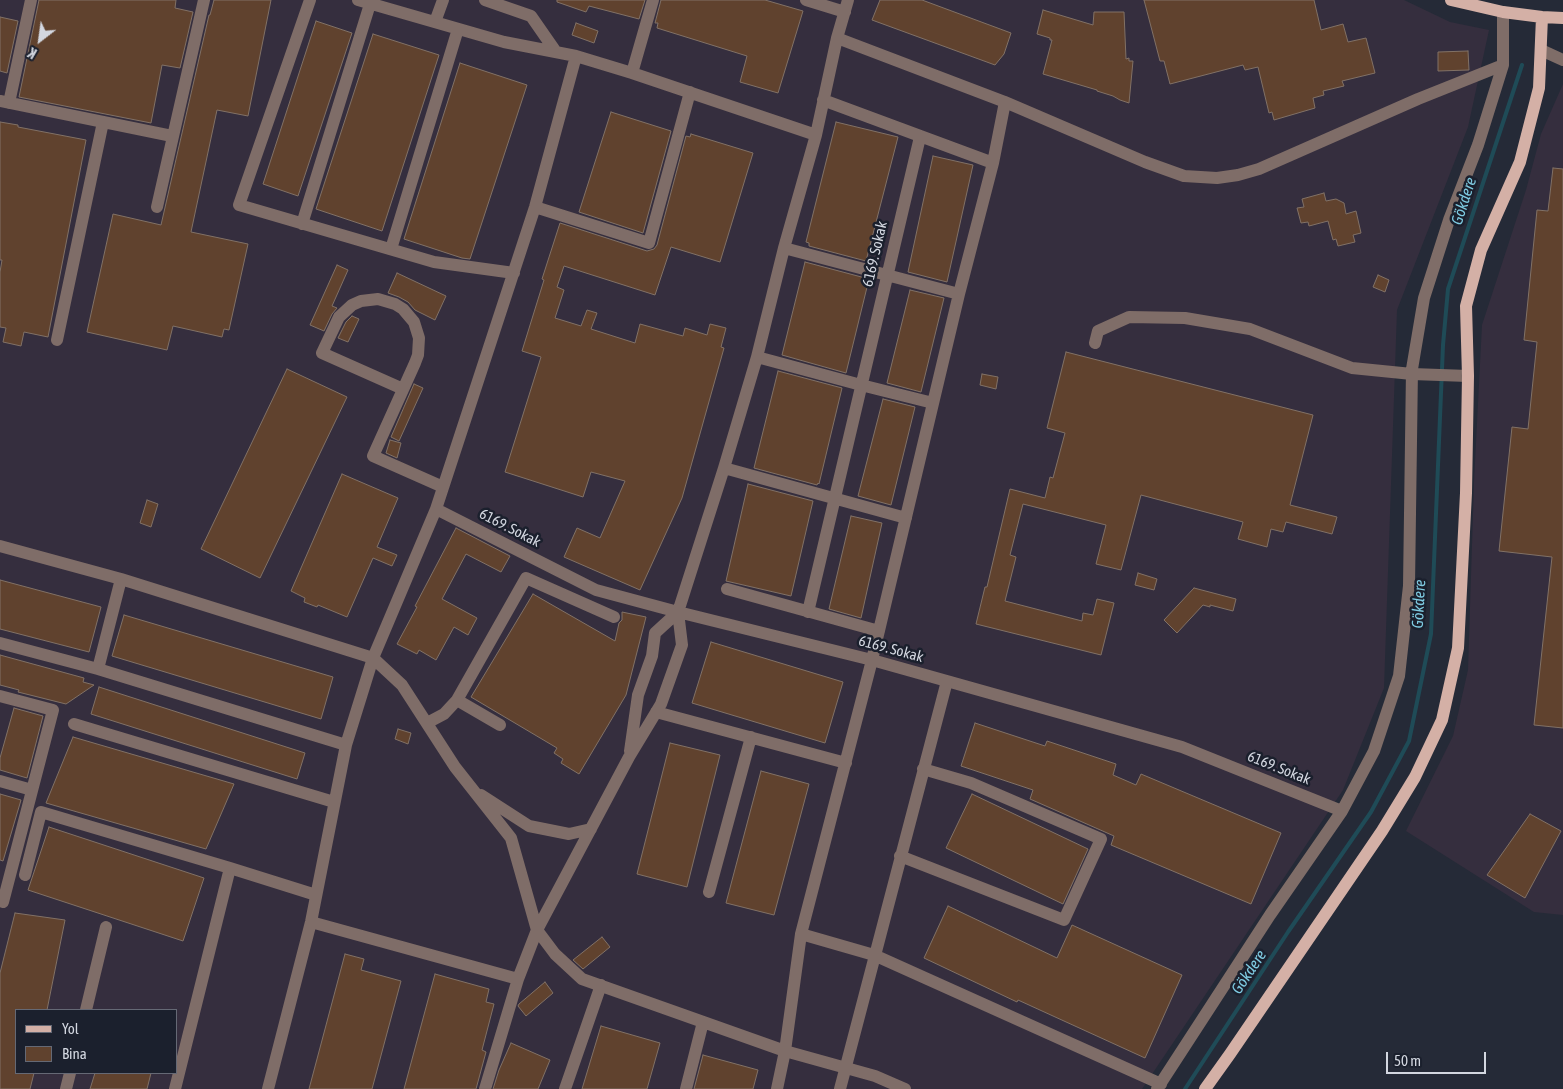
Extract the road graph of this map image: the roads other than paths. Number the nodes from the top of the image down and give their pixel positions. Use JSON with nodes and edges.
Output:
{"nodes":[{"id":1,"x":31,"y":0,"type":"edge"},
{"id":2,"x":204,"y":0,"type":"edge"},
{"id":3,"x":310,"y":0,"type":"edge"},
{"id":4,"x":443,"y":0,"type":"edge"},
{"id":5,"x":485,"y":0,"type":"edge"},
{"id":6,"x":653,"y":0,"type":"edge"},
{"id":7,"x":806,"y":0,"type":"edge"},
{"id":8,"x":1452,"y":0,"type":"edge"},
{"id":9,"x":364,"y":2,"type":"edge"},
{"id":10,"x":847,"y":6,"type":"edge"},
{"id":11,"x":1503,"y":12,"type":"junction"},
{"id":12,"x":1542,"y":17,"type":"junction"},
{"id":13,"x":1563,"y":18,"type":"edge"},
{"id":14,"x":435,"y":22,"type":"junction"},
{"id":15,"x":458,"y":29,"type":"junction"},
{"id":16,"x":837,"y":38,"type":"junction"},
{"id":17,"x":1541,"y":50,"type":"junction"},
{"id":18,"x":556,"y":52,"type":"junction"},
{"id":19,"x":576,"y":56,"type":"junction"},
{"id":20,"x":1563,"y":60,"type":"edge"},
{"id":21,"x":1503,"y":66,"type":"junction"},
{"id":22,"x":632,"y":73,"type":"junction"},
{"id":23,"x":690,"y":92,"type":"junction"},
{"id":24,"x":823,"y":100,"type":"junction"},
{"id":25,"x":5,"y":102,"type":"edge"},
{"id":26,"x":1006,"y":102,"type":"junction"},
{"id":27,"x":103,"y":122,"type":"junction"},
{"id":28,"x":816,"y":135,"type":"junction"},
{"id":29,"x":172,"y":136,"type":"junction"},
{"id":30,"x":920,"y":137,"type":"junction"},
{"id":31,"x":993,"y":163,"type":"junction"},
{"id":32,"x":535,"y":206,"type":"junction"},
{"id":33,"x":157,"y":208,"type":"dead end"},
{"id":34,"x":302,"y":224,"type":"junction"},
{"id":35,"x":784,"y":248,"type":"junction"},
{"id":36,"x":391,"y":249,"type":"junction"},
{"id":37,"x":514,"y":273,"type":"junction"},
{"id":38,"x":887,"y":276,"type":"junction"},
{"id":39,"x":959,"y":294,"type":"junction"},
{"id":40,"x":56,"y":340,"type":"dead end"},
{"id":41,"x":1095,"y":343,"type":"dead end"},
{"id":42,"x":757,"y":357,"type":"junction"},
{"id":43,"x":1412,"y":374,"type":"junction"},
{"id":44,"x":1468,"y":376,"type":"junction"},
{"id":45,"x":861,"y":385,"type":"junction"},
{"id":46,"x":403,"y":389,"type":"junction"},
{"id":47,"x":933,"y":403,"type":"junction"},
{"id":48,"x":724,"y":468,"type":"junction"},
{"id":49,"x":443,"y":487,"type":"junction"},
{"id":50,"x":834,"y":498,"type":"junction"},
{"id":51,"x":436,"y":509,"type":"junction"},
{"id":52,"x":906,"y":518,"type":"junction"},
{"id":53,"x":0,"y":546,"type":"edge"},
{"id":54,"x":121,"y":579,"type":"junction"},
{"id":55,"x":727,"y":589,"type":"dead end"},
{"id":56,"x":678,"y":612,"type":"junction"},
{"id":57,"x":808,"y":612,"type":"junction"},
{"id":58,"x":614,"y":617,"type":"dead end"},
{"id":59,"x":878,"y":631,"type":"junction"},
{"id":60,"x":0,"y":643,"type":"edge"},
{"id":61,"x":374,"y":658,"type":"junction"},
{"id":62,"x":872,"y":660,"type":"junction"},
{"id":63,"x":98,"y":669,"type":"junction"},
{"id":64,"x":946,"y":681,"type":"junction"},
{"id":65,"x":0,"y":696,"type":"edge"},
{"id":66,"x":457,"y":700,"type":"junction"},
{"id":67,"x":656,"y":712,"type":"junction"},
{"id":68,"x":427,"y":723,"type":"junction"},
{"id":69,"x":74,"y":724,"type":"dead end"},
{"id":70,"x":500,"y":725,"type":"dead end"},
{"id":71,"x":751,"y":737,"type":"junction"},
{"id":72,"x":346,"y":745,"type":"junction"},
{"id":73,"x":629,"y":757,"type":"junction"},
{"id":74,"x":846,"y":763,"type":"junction"},
{"id":75,"x":923,"y":769,"type":"junction"},
{"id":76,"x":0,"y":781,"type":"edge"},
{"id":77,"x":32,"y":790,"type":"junction"},
{"id":78,"x":473,"y":790,"type":"junction"},
{"id":79,"x":334,"y":802,"type":"junction"},
{"id":80,"x":1342,"y":811,"type":"junction"},
{"id":81,"x":591,"y":829,"type":"junction"},
{"id":82,"x":900,"y":856,"type":"junction"},
{"id":83,"x":230,"y":868,"type":"junction"},
{"id":84,"x":25,"y":875,"type":"dead end"},
{"id":85,"x":709,"y":892,"type":"dead end"},
{"id":86,"x":316,"y":895,"type":"junction"},
{"id":87,"x":3,"y":902,"type":"dead end"},
{"id":88,"x":311,"y":922,"type":"junction"},
{"id":89,"x":106,"y":927,"type":"dead end"},
{"id":90,"x":537,"y":930,"type":"junction"},
{"id":91,"x":801,"y":934,"type":"junction"},
{"id":92,"x":874,"y":955,"type":"junction"},
{"id":93,"x":518,"y":979,"type":"junction"},
{"id":94,"x":601,"y":986,"type":"junction"},
{"id":95,"x":86,"y":1009,"type":"edge"},
{"id":96,"x":703,"y":1022,"type":"junction"},
{"id":97,"x":786,"y":1051,"type":"junction"},
{"id":98,"x":845,"y":1067,"type":"junction"},
{"id":99,"x":70,"y":1074,"type":"edge"},
{"id":100,"x":1159,"y":1087,"type":"edge"},
{"id":101,"x":66,"y":1089,"type":"edge"},
{"id":102,"x":176,"y":1089,"type":"edge"},
{"id":103,"x":268,"y":1089,"type":"edge"},
{"id":104,"x":485,"y":1089,"type":"edge"},
{"id":105,"x":565,"y":1089,"type":"edge"},
{"id":106,"x":686,"y":1089,"type":"edge"},
{"id":107,"x":777,"y":1089,"type":"edge"},
{"id":108,"x":840,"y":1089,"type":"edge"},
{"id":109,"x":905,"y":1089,"type":"edge"},
{"id":110,"x":1205,"y":1089,"type":"edge"}],
"edges":[{"from":1,"to":25,"type":"street"},
{"from":2,"to":29,"type":"street"},
{"from":3,"to":34,"type":"street"},
{"from":4,"to":14,"type":"street"},
{"from":5,"to":18,"type":"street"},
{"from":6,"to":22,"type":"street"},
{"from":7,"to":10,"type":"street"},
{"from":8,"to":11,"type":"main road"},
{"from":9,"to":14,"type":"street"},
{"from":9,"to":34,"type":"street"},
{"from":10,"to":16,"type":"street"},
{"from":11,"to":12,"type":"main road"},
{"from":11,"to":21,"type":"street"},
{"from":12,"to":13,"type":"main road"},
{"from":12,"to":17,"type":"main road"},
{"from":14,"to":15,"type":"street"},
{"from":15,"to":18,"type":"street"},
{"from":15,"to":36,"type":"street"},
{"from":16,"to":24,"type":"street"},
{"from":16,"to":26,"type":"street"},
{"from":17,"to":20,"type":"street"},
{"from":17,"to":44,"type":"main road"},
{"from":18,"to":19,"type":"street"},
{"from":19,"to":22,"type":"street"},
{"from":19,"to":32,"type":"street"},
{"from":21,"to":26,"type":"street"},
{"from":21,"to":43,"type":"street"},
{"from":22,"to":23,"type":"street"},
{"from":23,"to":28,"type":"street"},
{"from":23,"to":32,"type":"street"},
{"from":24,"to":28,"type":"street"},
{"from":24,"to":30,"type":"street"},
{"from":25,"to":27,"type":"street"},
{"from":26,"to":31,"type":"street"},
{"from":27,"to":29,"type":"street"},
{"from":27,"to":40,"type":"street"},
{"from":28,"to":35,"type":"street"},
{"from":29,"to":33,"type":"street"},
{"from":30,"to":31,"type":"street"},
{"from":30,"to":38,"type":"street","name":"6169. Sokak"},
{"from":31,"to":39,"type":"street"},
{"from":32,"to":37,"type":"street"},
{"from":34,"to":36,"type":"street"},
{"from":35,"to":38,"type":"street"},
{"from":35,"to":42,"type":"street"},
{"from":36,"to":37,"type":"street"},
{"from":37,"to":49,"type":"street"},
{"from":38,"to":39,"type":"street"},
{"from":38,"to":45,"type":"street","name":"6169. Sokak"},
{"from":39,"to":47,"type":"street"},
{"from":41,"to":43,"type":"street"},
{"from":42,"to":45,"type":"street"},
{"from":42,"to":48,"type":"street"},
{"from":43,"to":44,"type":"street"},
{"from":43,"to":80,"type":"street"},
{"from":44,"to":110,"type":"main road"},
{"from":45,"to":47,"type":"street"},
{"from":45,"to":50,"type":"street","name":"6169. Sokak"},
{"from":46,"to":46,"type":"street"},
{"from":46,"to":49,"type":"street"},
{"from":47,"to":52,"type":"street"},
{"from":48,"to":50,"type":"street"},
{"from":48,"to":56,"type":"street"},
{"from":49,"to":51,"type":"street"},
{"from":50,"to":52,"type":"street"},
{"from":50,"to":57,"type":"street","name":"6169. Sokak"},
{"from":51,"to":56,"type":"street","name":"6169. Sokak"},
{"from":51,"to":61,"type":"street"},
{"from":52,"to":59,"type":"street"},
{"from":53,"to":54,"type":"street"},
{"from":54,"to":61,"type":"street"},
{"from":54,"to":63,"type":"street"},
{"from":55,"to":57,"type":"street","name":"6169. Sokak"},
{"from":56,"to":62,"type":"street","name":"6169. Sokak"},
{"from":56,"to":67,"type":"street"},
{"from":56,"to":73,"type":"street"},
{"from":57,"to":59,"type":"street","name":"6169. Sokak"},
{"from":58,"to":66,"type":"street"},
{"from":59,"to":62,"type":"street"},
{"from":60,"to":63,"type":"street"},
{"from":61,"to":68,"type":"street"},
{"from":61,"to":72,"type":"street"},
{"from":62,"to":64,"type":"street","name":"6169. Sokak"},
{"from":62,"to":74,"type":"street"},
{"from":63,"to":72,"type":"street"},
{"from":64,"to":75,"type":"street"},
{"from":64,"to":80,"type":"street","name":"6169. Sokak"},
{"from":65,"to":77,"type":"street"},
{"from":66,"to":68,"type":"street"},
{"from":66,"to":70,"type":"street"},
{"from":67,"to":71,"type":"street"},
{"from":67,"to":73,"type":"street"},
{"from":68,"to":78,"type":"street"},
{"from":69,"to":79,"type":"street"},
{"from":71,"to":74,"type":"street"},
{"from":71,"to":85,"type":"street"},
{"from":72,"to":79,"type":"street"},
{"from":73,"to":81,"type":"street"},
{"from":74,"to":91,"type":"street"},
{"from":75,"to":82,"type":"street"},
{"from":75,"to":82,"type":"street"},
{"from":76,"to":77,"type":"street"},
{"from":77,"to":87,"type":"street"},
{"from":78,"to":81,"type":"street"},
{"from":78,"to":90,"type":"street"},
{"from":79,"to":86,"type":"street"},
{"from":80,"to":100,"type":"street"},
{"from":81,"to":90,"type":"street"},
{"from":82,"to":92,"type":"street"},
{"from":83,"to":84,"type":"street"},
{"from":83,"to":86,"type":"street"},
{"from":83,"to":102,"type":"street"},
{"from":86,"to":88,"type":"street"},
{"from":88,"to":93,"type":"street"},
{"from":88,"to":103,"type":"street"},
{"from":89,"to":95,"type":"street"},
{"from":90,"to":93,"type":"street"},
{"from":90,"to":94,"type":"street"},
{"from":91,"to":92,"type":"street"},
{"from":91,"to":97,"type":"street"},
{"from":92,"to":98,"type":"street"},
{"from":92,"to":100,"type":"street"},
{"from":93,"to":104,"type":"street"},
{"from":94,"to":96,"type":"street"},
{"from":94,"to":105,"type":"street"},
{"from":96,"to":97,"type":"street"},
{"from":96,"to":106,"type":"street"},
{"from":97,"to":98,"type":"street"},
{"from":97,"to":107,"type":"street"},
{"from":98,"to":108,"type":"street"},
{"from":98,"to":109,"type":"street"},
{"from":99,"to":101,"type":"street"}]}
